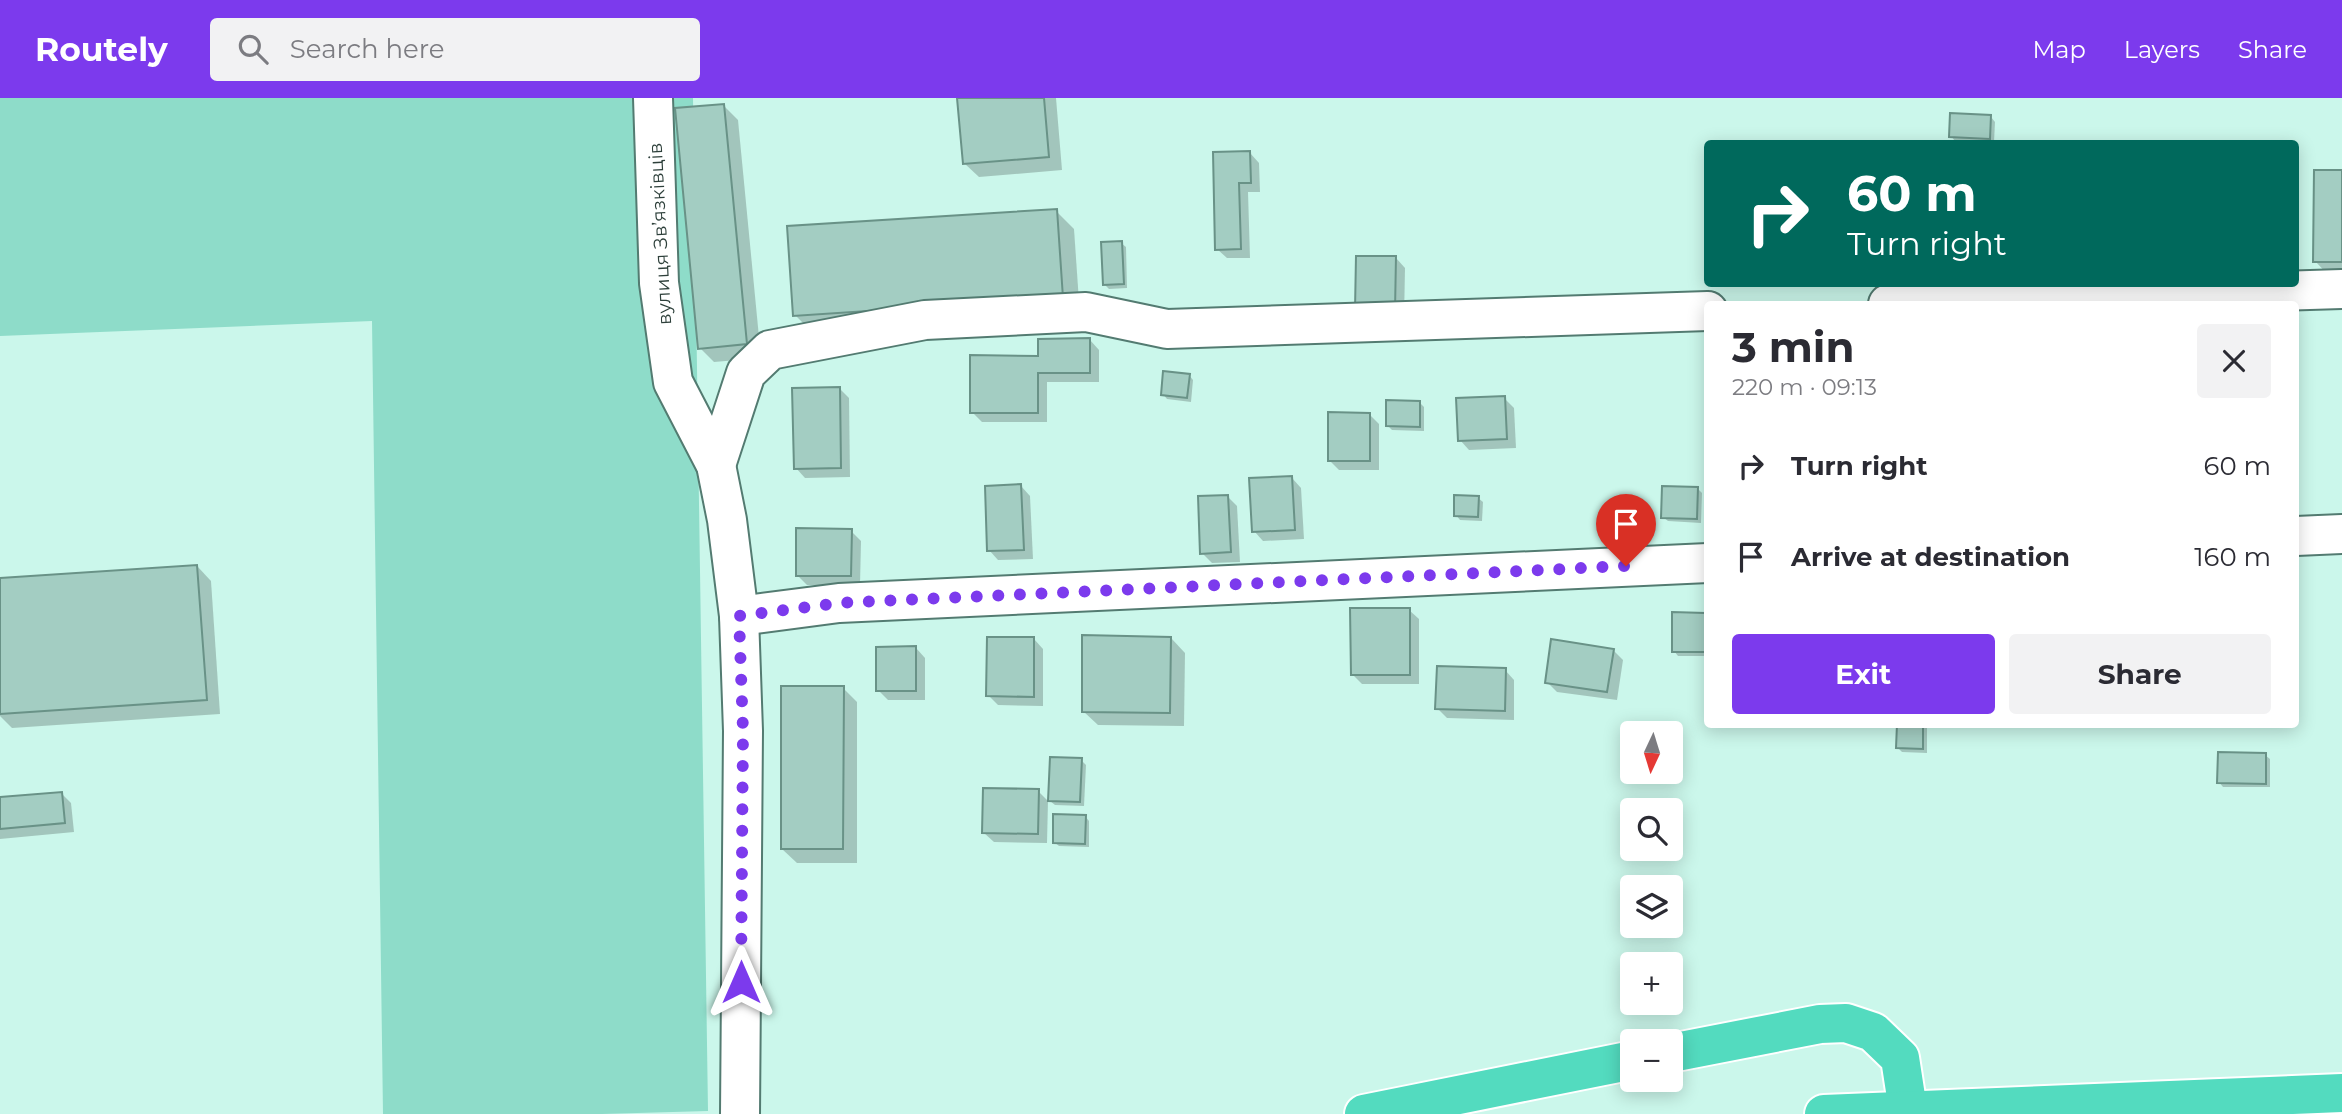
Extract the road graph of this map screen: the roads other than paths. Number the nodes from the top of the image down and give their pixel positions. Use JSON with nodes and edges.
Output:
{"nodes":[{"id":1,"x":653,"y":98,"type":"edge"},
{"id":2,"x":2342,"y":289,"type":"edge"},
{"id":3,"x":1979,"y":301,"type":"edge"},
{"id":4,"x":1704,"y":311,"type":"edge"},
{"id":5,"x":716,"y":466,"type":"junction"},
{"id":6,"x":2342,"y":534,"type":"edge"},
{"id":7,"x":2299,"y":536,"type":"edge"},
{"id":8,"x":1704,"y":563,"type":"edge"},
{"id":9,"x":739,"y":616,"type":"junction"},
{"id":10,"x":1683,"y":1051,"type":"edge"},
{"id":11,"x":1620,"y":1063,"type":"edge"},
{"id":12,"x":2342,"y":1093,"type":"edge"},
{"id":13,"x":1908,"y":1112,"type":"edge"},
{"id":14,"x":740,"y":1114,"type":"edge"},
{"id":15,"x":1364,"y":1114,"type":"edge"},
{"id":16,"x":1824,"y":1114,"type":"edge"}],
"edges":[{"from":1,"to":5,"type":"street","name":"вулиця Звʼязківців"},
{"from":2,"to":3,"type":"street"},
{"from":4,"to":5,"type":"street"},
{"from":5,"to":9,"type":"street","name":"вулиця Звʼязківців"},
{"from":6,"to":7,"type":"street"},
{"from":8,"to":9,"type":"street"},
{"from":9,"to":14,"type":"street","name":"вулиця Звʼязківців"},
{"from":10,"to":13,"type":"highway"},
{"from":11,"to":15,"type":"highway"},
{"from":12,"to":13,"type":"highway"},
{"from":13,"to":16,"type":"highway"}]}
